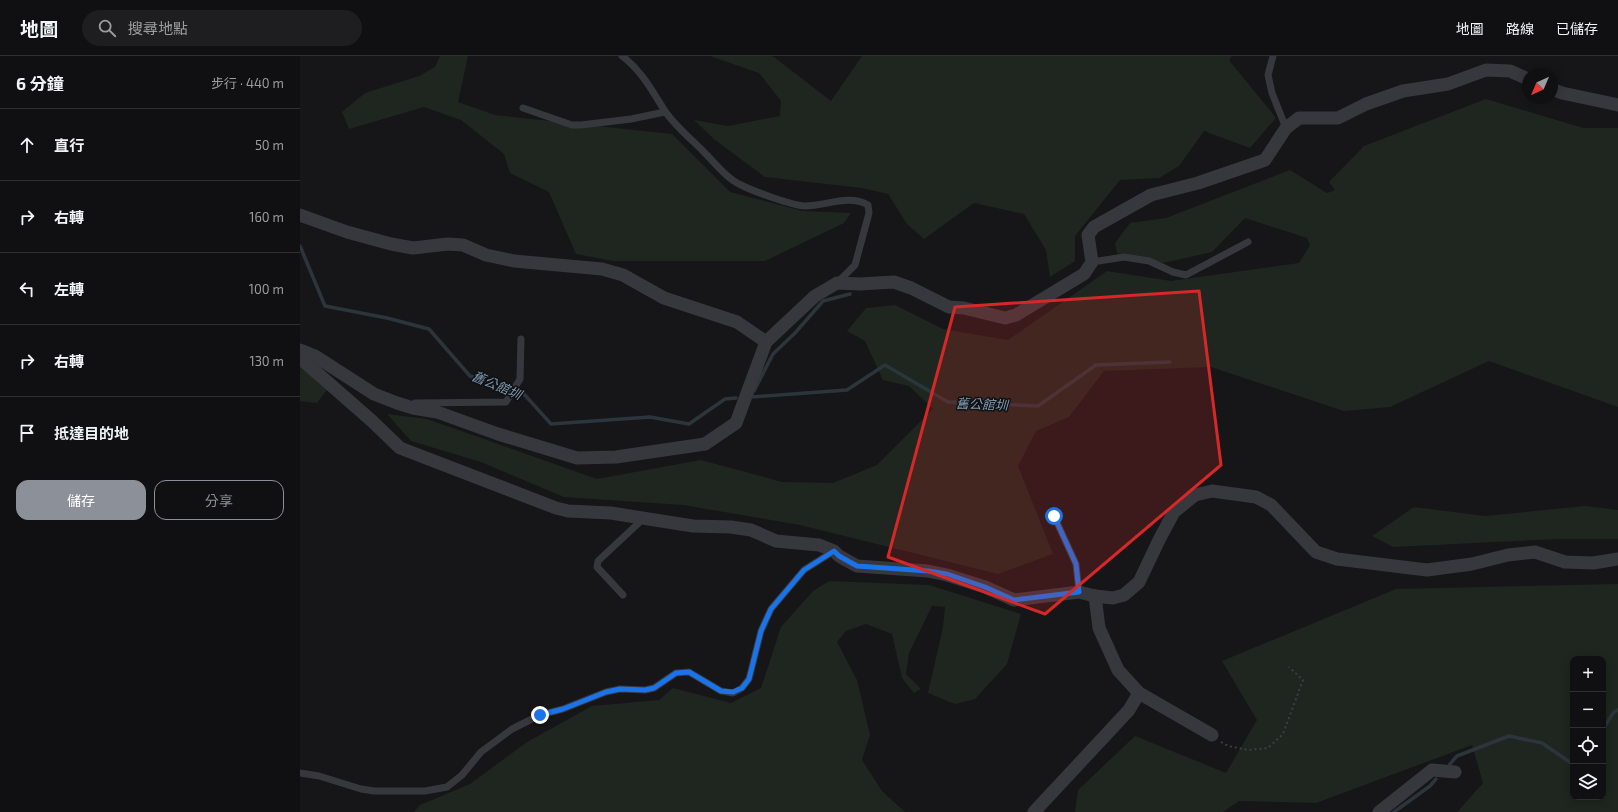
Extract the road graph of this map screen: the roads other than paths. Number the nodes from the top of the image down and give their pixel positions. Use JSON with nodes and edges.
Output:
{"nodes":[{"id":1,"x":622,"y":56,"type":"edge"},
{"id":2,"x":1273,"y":56,"type":"edge"},
{"id":3,"x":1522,"y":76,"type":"edge"},
{"id":4,"x":1558,"y":91,"type":"edge"},
{"id":5,"x":1618,"y":105,"type":"edge"},
{"id":6,"x":523,"y":108,"type":"dead end"},
{"id":7,"x":666,"y":112,"type":"junction"},
{"id":8,"x":1286,"y":128,"type":"junction"},
{"id":9,"x":300,"y":215,"type":"edge"},
{"id":10,"x":1248,"y":242,"type":"dead end"},
{"id":11,"x":1092,"y":262,"type":"junction"},
{"id":12,"x":837,"y":282,"type":"junction"},
{"id":13,"x":520,"y":340,"type":"dead end"},
{"id":14,"x":766,"y":342,"type":"junction"},
{"id":15,"x":300,"y":350,"type":"edge"},
{"id":16,"x":300,"y":358,"type":"edge"},
{"id":17,"x":397,"y":404,"type":"junction"},
{"id":18,"x":1054,"y":516,"type":"dead end"},
{"id":19,"x":643,"y":519,"type":"junction"},
{"id":20,"x":834,"y":551,"type":"junction"},
{"id":21,"x":1618,"y":559,"type":"edge"},
{"id":22,"x":1079,"y":592,"type":"junction"},
{"id":23,"x":623,"y":595,"type":"dead end"},
{"id":24,"x":1095,"y":596,"type":"junction"},
{"id":25,"x":1139,"y":693,"type":"junction"},
{"id":26,"x":1212,"y":735,"type":"road end"},
{"id":27,"x":1455,"y":772,"type":"dead end"},
{"id":28,"x":300,"y":773,"type":"edge"},
{"id":29,"x":1034,"y":812,"type":"edge"},
{"id":30,"x":1379,"y":812,"type":"edge"}],
"edges":[{"from":1,"to":7,"type":"lane"},
{"from":2,"to":8,"type":"lane"},
{"from":3,"to":8,"type":"street"},
{"from":4,"to":5,"type":"street"},
{"from":6,"to":7,"type":"lane"},
{"from":7,"to":12,"type":"lane"},
{"from":8,"to":11,"type":"street"},
{"from":9,"to":14,"type":"street"},
{"from":10,"to":11,"type":"lane"},
{"from":11,"to":12,"type":"street"},
{"from":12,"to":14,"type":"street"},
{"from":13,"to":17,"type":"lane"},
{"from":14,"to":17,"type":"street"},
{"from":15,"to":17,"type":"street"},
{"from":16,"to":19,"type":"street"},
{"from":18,"to":22,"type":"lane"},
{"from":19,"to":20,"type":"street"},
{"from":19,"to":23,"type":"lane"},
{"from":20,"to":22,"type":"street"},
{"from":20,"to":28,"type":"lane"},
{"from":21,"to":24,"type":"street"},
{"from":22,"to":24,"type":"street"},
{"from":24,"to":25,"type":"street"},
{"from":25,"to":26,"type":"street"},
{"from":25,"to":29,"type":"street"},
{"from":27,"to":30,"type":"street"}]}
